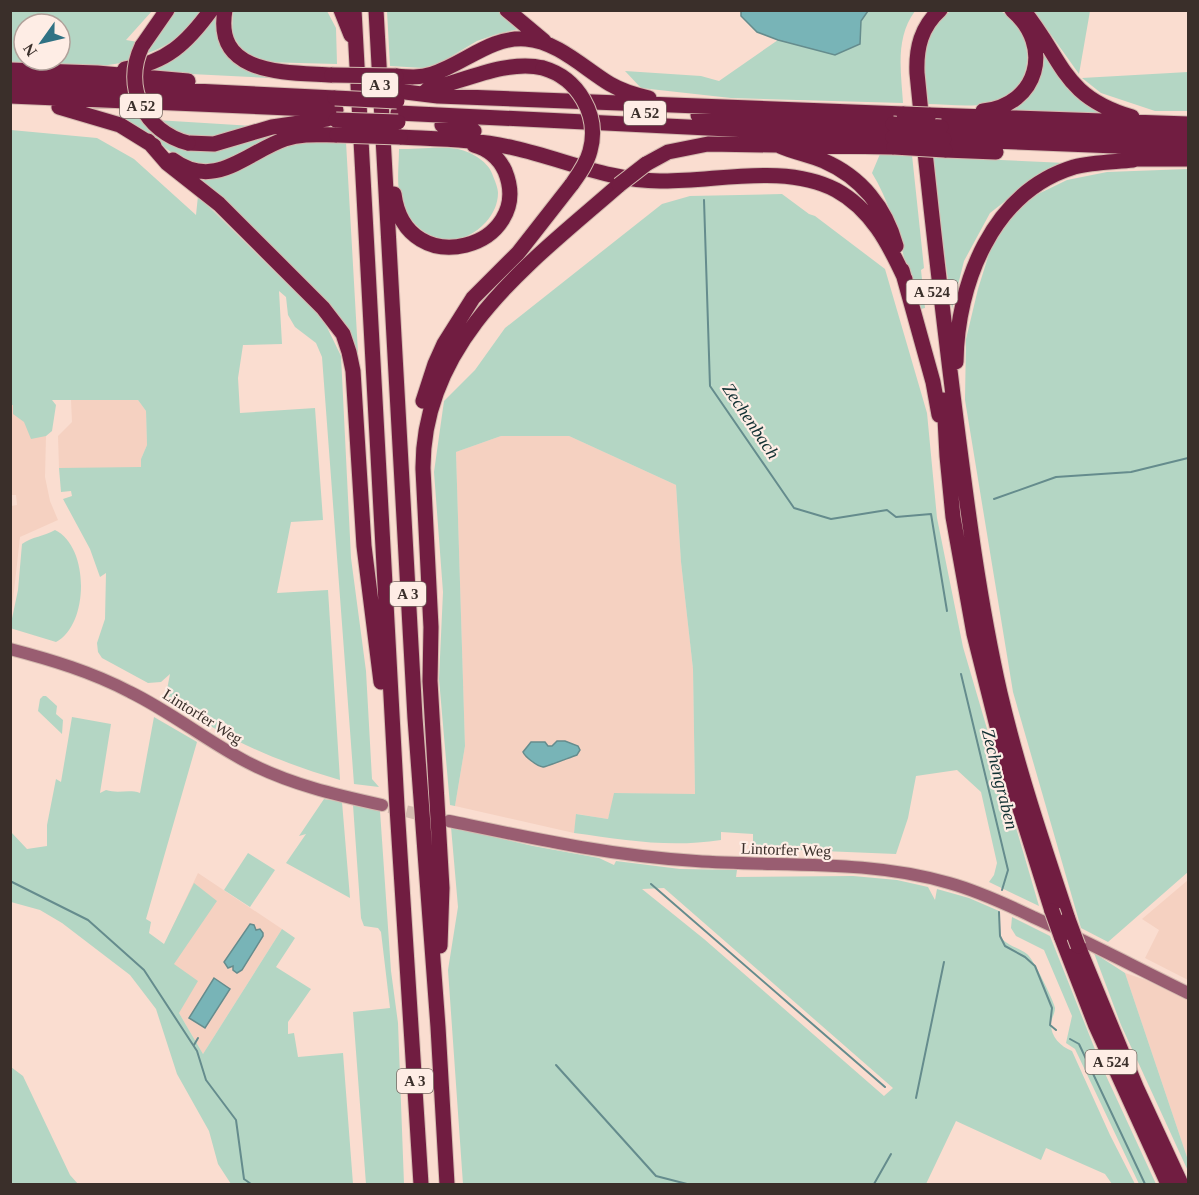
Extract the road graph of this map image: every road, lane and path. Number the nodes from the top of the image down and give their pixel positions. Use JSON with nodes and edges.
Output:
{"nodes":[{"id":1,"x":167,"y":10,"type":"edge"},
{"id":2,"x":211,"y":10,"type":"edge"},
{"id":3,"x":225,"y":10,"type":"edge"},
{"id":4,"x":341,"y":10,"type":"edge"},
{"id":5,"x":354,"y":10,"type":"edge"},
{"id":6,"x":376,"y":10,"type":"edge"},
{"id":7,"x":507,"y":10,"type":"edge"},
{"id":8,"x":929,"y":10,"type":"edge"},
{"id":9,"x":940,"y":10,"type":"edge"},
{"id":10,"x":1012,"y":10,"type":"edge"},
{"id":11,"x":1023,"y":10,"type":"edge"},
{"id":12,"x":355,"y":44,"type":"junction"},
{"id":13,"x":549,"y":45,"type":"junction"},
{"id":14,"x":10,"y":70,"type":"edge"},
{"id":15,"x":97,"y":73,"type":"junction"},
{"id":16,"x":10,"y":82,"type":"edge"},
{"id":17,"x":194,"y":82,"type":"junction"},
{"id":18,"x":10,"y":96,"type":"edge"},
{"id":19,"x":681,"y":104,"type":"junction"},
{"id":20,"x":10,"y":105,"type":"edge"},
{"id":21,"x":59,"y":107,"type":"junction"},
{"id":22,"x":334,"y":107,"type":"junction"},
{"id":23,"x":398,"y":107,"type":"junction"},
{"id":24,"x":954,"y":117,"type":"junction"},
{"id":25,"x":514,"y":119,"type":"junction"},
{"id":26,"x":1155,"y":124,"type":"junction"},
{"id":27,"x":1188,"y":124,"type":"edge"},
{"id":28,"x":896,"y":131,"type":"junction"},
{"id":29,"x":442,"y":132,"type":"junction"},
{"id":30,"x":1188,"y":135,"type":"edge"},
{"id":31,"x":943,"y":139,"type":"junction"},
{"id":32,"x":148,"y":141,"type":"junction"},
{"id":33,"x":780,"y":146,"type":"junction"},
{"id":34,"x":1188,"y":146,"type":"edge"},
{"id":35,"x":1188,"y":159,"type":"edge"},
{"id":36,"x":384,"y":160,"type":"junction"},
{"id":37,"x":1133,"y":160,"type":"junction"},
{"id":38,"x":905,"y":279,"type":"junction"},
{"id":39,"x":955,"y":411,"type":"junction"},
{"id":40,"x":947,"y":456,"type":"junction"},
{"id":41,"x":423,"y":469,"type":"junction"},
{"id":42,"x":10,"y":649,"type":"edge"},
{"id":43,"x":389,"y":806,"type":"junction"},
{"id":44,"x":449,"y":821,"type":"dead end"},
{"id":45,"x":1188,"y":993,"type":"edge"},
{"id":46,"x":438,"y":1027,"type":"junction"},
{"id":47,"x":422,"y":1185,"type":"edge"},
{"id":48,"x":447,"y":1185,"type":"edge"},
{"id":49,"x":1168,"y":1185,"type":"edge"},
{"id":50,"x":1181,"y":1185,"type":"edge"}],
"edges":[{"from":1,"to":22,"type":"highway","number":"A 52","bridge":true},
{"from":2,"to":15,"type":"highway"},
{"from":3,"to":22,"type":"highway"},
{"from":4,"to":12,"type":"highway"},
{"from":5,"to":12,"type":"highway","number":"A 3"},
{"from":6,"to":36,"type":"highway","number":"A 3"},
{"from":7,"to":13,"type":"highway"},
{"from":8,"to":40,"type":"highway","number":"A 524"},
{"from":9,"to":39,"type":"highway","number":"A 524"},
{"from":10,"to":24,"type":"highway"},
{"from":11,"to":26,"type":"highway"},
{"from":12,"to":43,"type":"highway","number":"A 3"},
{"from":13,"to":19,"type":"highway"},
{"from":13,"to":23,"type":"highway"},
{"from":14,"to":15,"type":"highway"},
{"from":15,"to":17,"type":"highway"},
{"from":16,"to":17,"type":"highway"},
{"from":16,"to":22,"type":"highway","number":"A 52"},
{"from":17,"to":22,"type":"highway"},
{"from":18,"to":22,"type":"highway","number":"A 52"},
{"from":19,"to":23,"type":"highway"},
{"from":19,"to":28,"type":"highway"},
{"from":20,"to":21,"type":"highway"},
{"from":21,"to":22,"type":"highway"},
{"from":21,"to":32,"type":"highway"},
{"from":22,"to":23,"type":"highway","bridge":true},
{"from":22,"to":23,"type":"highway","number":"A 52"},
{"from":22,"to":23,"type":"highway"},
{"from":22,"to":32,"type":"highway"},
{"from":23,"to":25,"type":"highway","number":"A 52"},
{"from":23,"to":28,"type":"highway","number":"A 52"},
{"from":23,"to":29,"type":"highway"},
{"from":23,"to":41,"type":"highway","bridge":true},
{"from":24,"to":26,"type":"highway"},
{"from":24,"to":28,"type":"highway","bridge":true},
{"from":25,"to":28,"type":"highway","number":"A 52"},
{"from":25,"to":29,"type":"highway"},
{"from":26,"to":27,"type":"highway"},
{"from":28,"to":31,"type":"highway","number":"A 52","bridge":true},
{"from":28,"to":31,"type":"highway","bridge":true},
{"from":28,"to":33,"type":"highway"},
{"from":29,"to":36,"type":"highway"},
{"from":29,"to":38,"type":"highway"},
{"from":30,"to":31,"type":"highway","number":"A 52"},
{"from":31,"to":34,"type":"highway","number":"A 52"},
{"from":31,"to":37,"type":"highway"},
{"from":32,"to":43,"type":"highway"},
{"from":33,"to":38,"type":"highway"},
{"from":33,"to":41,"type":"highway","bridge":true},
{"from":35,"to":37,"type":"highway"},
{"from":36,"to":46,"type":"highway","number":"A 3"},
{"from":37,"to":39,"type":"highway"},
{"from":38,"to":40,"type":"highway"},
{"from":39,"to":50,"type":"highway","number":"A 524","bridge":true},
{"from":40,"to":49,"type":"highway","number":"A 524","bridge":true},
{"from":41,"to":46,"type":"highway"},
{"from":42,"to":43,"type":"main road","name":"Lintorfer Weg"},
{"from":43,"to":47,"type":"highway","number":"A 3"},
{"from":44,"to":45,"type":"main road","name":"Lintorfer Weg"},
{"from":46,"to":48,"type":"highway","number":"A 3"}]}
